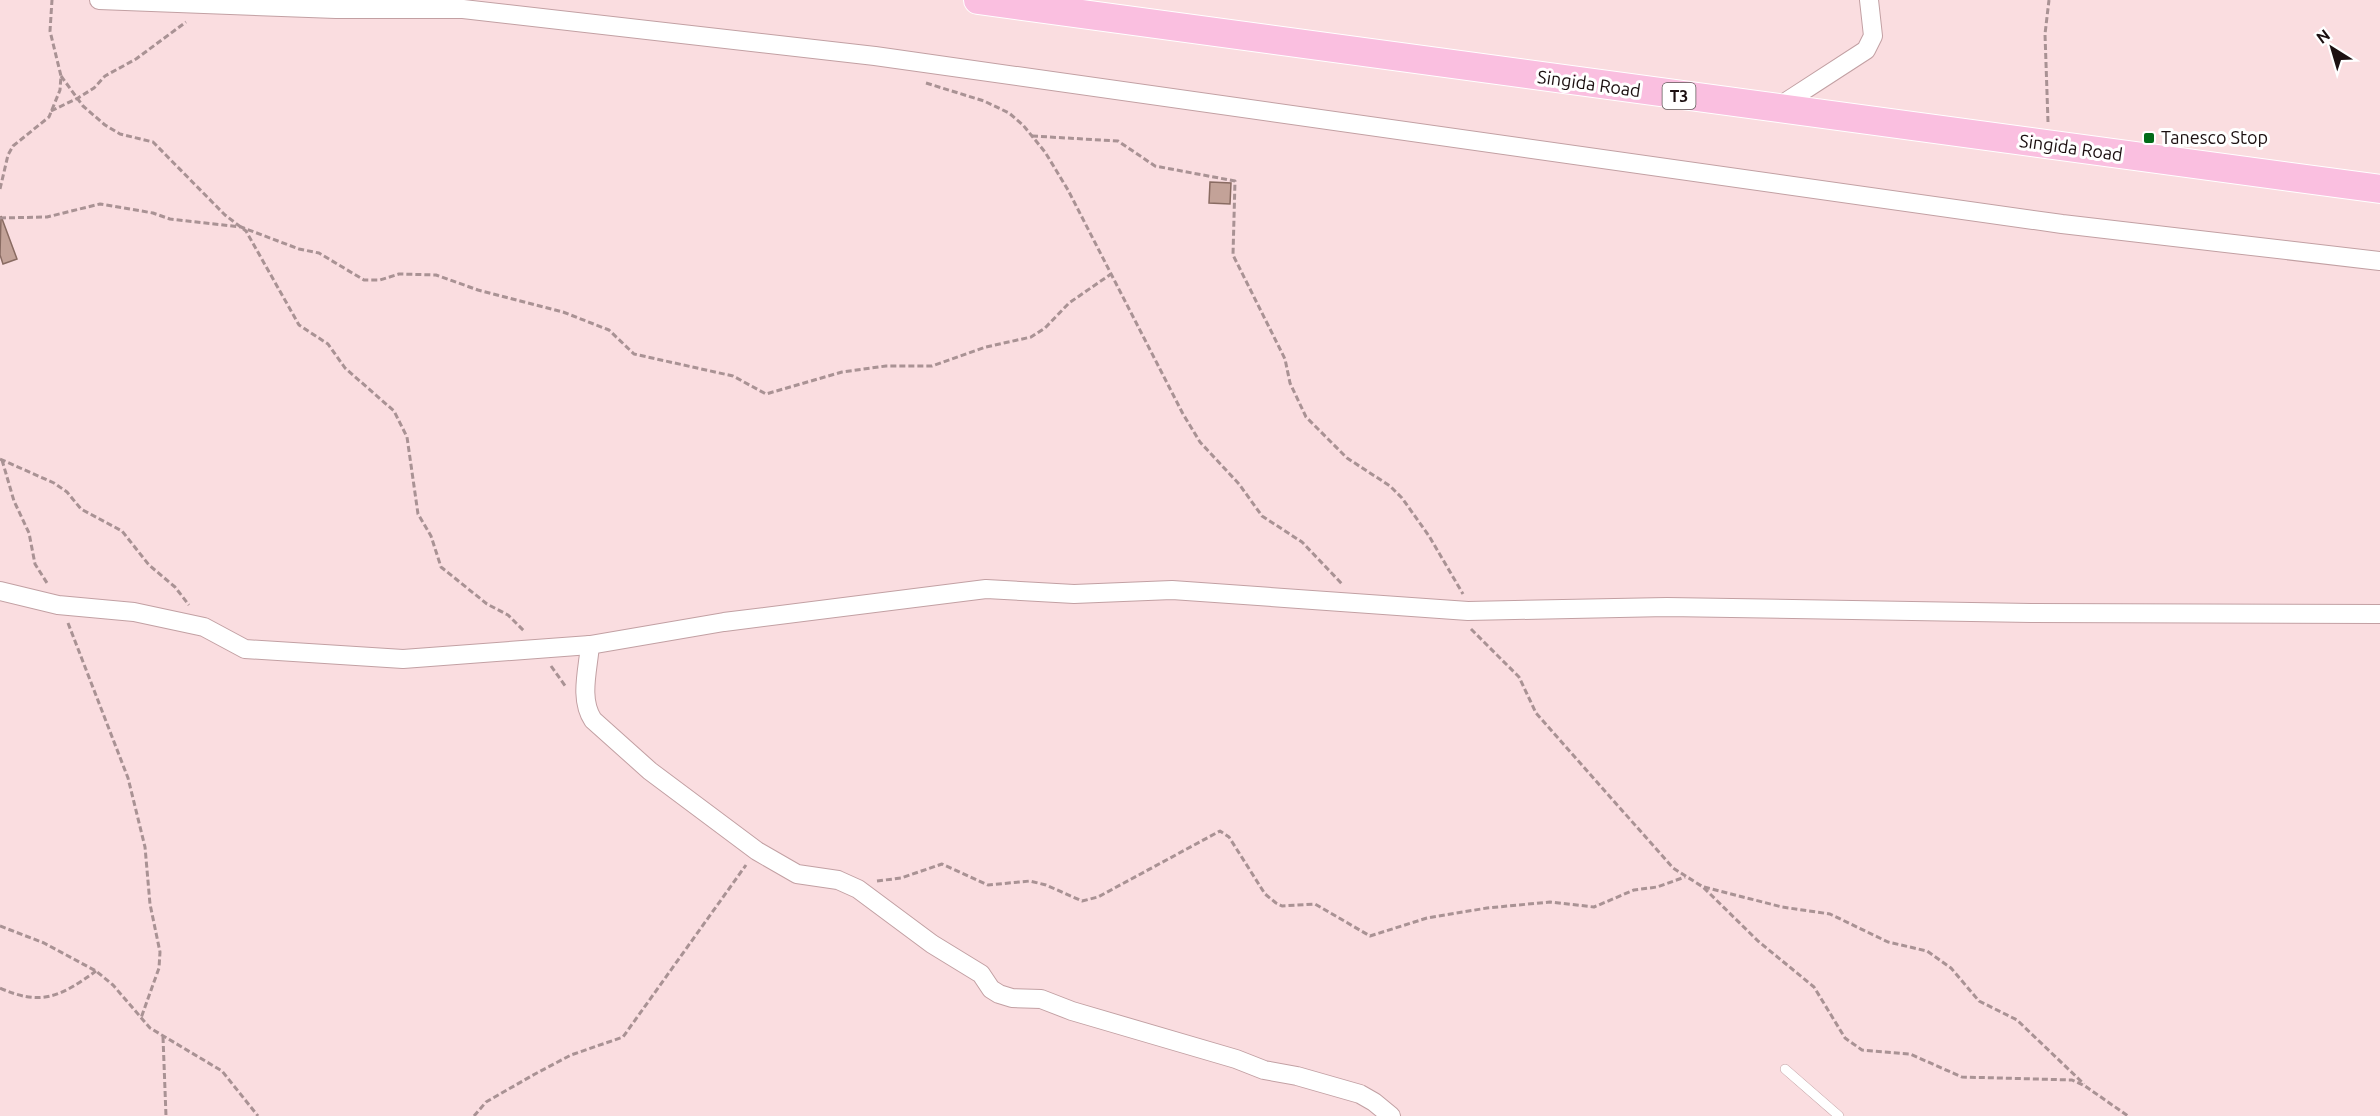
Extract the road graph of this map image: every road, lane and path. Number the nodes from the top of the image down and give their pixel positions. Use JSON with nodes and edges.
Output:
{"nodes":[{"id":1,"x":52,"y":0,"type":"edge"},
{"id":2,"x":99,"y":0,"type":"edge"},
{"id":3,"x":978,"y":0,"type":"edge"},
{"id":4,"x":1869,"y":0,"type":"edge"},
{"id":5,"x":2049,"y":0,"type":"edge"},
{"id":6,"x":211,"y":3,"type":"junction"},
{"id":7,"x":62,"y":76,"type":"junction"},
{"id":8,"x":923,"y":81,"type":"dead end"},
{"id":9,"x":78,"y":98,"type":"junction"},
{"id":10,"x":1775,"y":109,"type":"junction"},
{"id":11,"x":51,"y":111,"type":"junction"},
{"id":12,"x":1032,"y":136,"type":"junction"},
{"id":13,"x":2048,"y":144,"type":"junction"},
{"id":14,"x":0,"y":189,"type":"edge"},
{"id":15,"x":2380,"y":189,"type":"edge"},
{"id":16,"x":0,"y":218,"type":"edge"},
{"id":17,"x":241,"y":227,"type":"junction"},
{"id":18,"x":2380,"y":261,"type":"edge"},
{"id":19,"x":1111,"y":274,"type":"junction"},
{"id":20,"x":1,"y":460,"type":"edge"},
{"id":21,"x":0,"y":591,"type":"edge"},
{"id":22,"x":58,"y":605,"type":"junction"},
{"id":23,"x":1363,"y":605,"type":"junction"},
{"id":24,"x":1468,"y":611,"type":"junction"},
{"id":25,"x":2380,"y":614,"type":"edge"},
{"id":26,"x":204,"y":627,"type":"junction"},
{"id":27,"x":590,"y":645,"type":"junction"},
{"id":28,"x":536,"y":649,"type":"junction"},
{"id":29,"x":568,"y":695,"type":"dead end"},
{"id":30,"x":757,"y":851,"type":"junction"},
{"id":31,"x":1686,"y":877,"type":"junction"},
{"id":32,"x":848,"y":884,"type":"junction"},
{"id":33,"x":1703,"y":887,"type":"junction"},
{"id":34,"x":0,"y":926,"type":"edge"},
{"id":35,"x":96,"y":971,"type":"junction"},
{"id":36,"x":0,"y":988,"type":"edge"},
{"id":37,"x":141,"y":1018,"type":"junction"},
{"id":38,"x":163,"y":1036,"type":"junction"},
{"id":39,"x":1785,"y":1070,"type":"dead end"},
{"id":40,"x":2085,"y":1086,"type":"junction"},
{"id":41,"x":166,"y":1116,"type":"edge"},
{"id":42,"x":258,"y":1116,"type":"edge"},
{"id":43,"x":474,"y":1116,"type":"edge"},
{"id":44,"x":1390,"y":1116,"type":"edge"},
{"id":45,"x":1839,"y":1116,"type":"edge"},
{"id":46,"x":2128,"y":1116,"type":"edge"}],
"edges":[{"from":1,"to":7,"type":"path"},
{"from":2,"to":6,"type":"street"},
{"from":3,"to":10,"type":"highway","name":"Singida Road","number":"T3"},
{"from":4,"to":10,"type":"street"},
{"from":5,"to":13,"type":"path"},
{"from":6,"to":9,"type":"path"},
{"from":6,"to":18,"type":"street"},
{"from":7,"to":9,"type":"path"},
{"from":7,"to":11,"type":"path"},
{"from":8,"to":12,"type":"path"},
{"from":9,"to":11,"type":"path"},
{"from":9,"to":17,"type":"path"},
{"from":10,"to":13,"type":"highway","name":"Singida Road","number":"T3"},
{"from":11,"to":14,"type":"path"},
{"from":12,"to":19,"type":"path"},
{"from":12,"to":24,"type":"path"},
{"from":13,"to":15,"type":"highway","name":"Singida Road","number":"T3"},
{"from":16,"to":17,"type":"path"},
{"from":17,"to":19,"type":"path"},
{"from":17,"to":28,"type":"path"},
{"from":19,"to":23,"type":"path"},
{"from":20,"to":22,"type":"path"},
{"from":20,"to":26,"type":"path"},
{"from":21,"to":22,"type":"street"},
{"from":22,"to":26,"type":"street"},
{"from":22,"to":37,"type":"path"},
{"from":23,"to":24,"type":"street"},
{"from":23,"to":27,"type":"street"},
{"from":24,"to":25,"type":"street"},
{"from":24,"to":31,"type":"path"},
{"from":26,"to":28,"type":"street"},
{"from":27,"to":28,"type":"street"},
{"from":27,"to":30,"type":"street"},
{"from":28,"to":29,"type":"path"},
{"from":30,"to":32,"type":"street"},
{"from":30,"to":43,"type":"path"},
{"from":31,"to":32,"type":"path"},
{"from":31,"to":33,"type":"path"},
{"from":32,"to":44,"type":"street"},
{"from":33,"to":40,"type":"path"},
{"from":33,"to":40,"type":"path"},
{"from":34,"to":35,"type":"path"},
{"from":35,"to":36,"type":"path"},
{"from":35,"to":37,"type":"path"},
{"from":37,"to":38,"type":"path"},
{"from":38,"to":41,"type":"path"},
{"from":38,"to":42,"type":"path"},
{"from":39,"to":45,"type":"lane"},
{"from":40,"to":46,"type":"path"}]}
